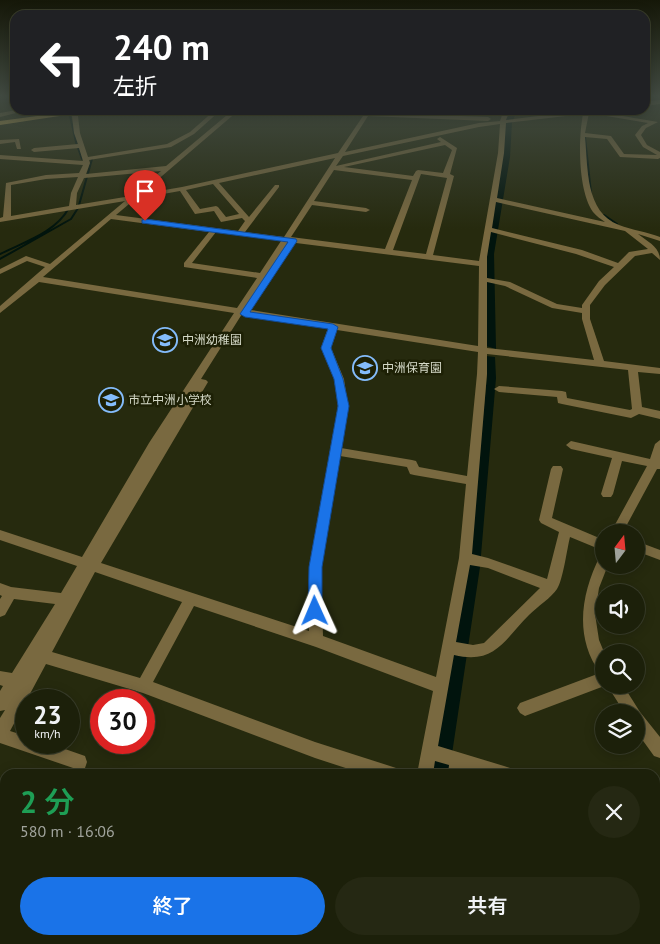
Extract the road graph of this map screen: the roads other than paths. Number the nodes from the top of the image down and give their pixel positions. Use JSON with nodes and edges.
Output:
{"nodes":[{"id":1,"x":17,"y":141,"type":"edge"},
{"id":2,"x":79,"y":141,"type":"edge"},
{"id":3,"x":178,"y":141,"type":"edge"},
{"id":4,"x":199,"y":141,"type":"edge"},
{"id":5,"x":350,"y":141,"type":"edge"},
{"id":6,"x":406,"y":141,"type":"edge"},
{"id":7,"x":443,"y":141,"type":"edge"},
{"id":8,"x":502,"y":141,"type":"edge"},
{"id":9,"x":583,"y":141,"type":"edge"},
{"id":10,"x":612,"y":141,"type":"edge"},
{"id":11,"x":642,"y":141,"type":"edge"},
{"id":12,"x":446,"y":143,"type":"junction"},
{"id":13,"x":393,"y":144,"type":"junction"},
{"id":14,"x":81,"y":146,"type":"junction"},
{"id":15,"x":19,"y":148,"type":"dead end"},
{"id":16,"x":34,"y":150,"type":"dead end"},
{"id":17,"x":405,"y":152,"type":"junction"},
{"id":18,"x":342,"y":155,"type":"junction"},
{"id":19,"x":0,"y":157,"type":"edge"},
{"id":20,"x":660,"y":158,"type":"edge"},
{"id":21,"x":417,"y":160,"type":"dead end"},
{"id":22,"x":86,"y":161,"type":"junction"},
{"id":23,"x":167,"y":168,"type":"junction"},
{"id":24,"x":333,"y":168,"type":"junction"},
{"id":25,"x":83,"y":175,"type":"junction"},
{"id":26,"x":446,"y":175,"type":"junction"},
{"id":27,"x":416,"y":178,"type":"junction"},
{"id":28,"x":215,"y":182,"type":"junction"},
{"id":29,"x":278,"y":186,"type":"dead end"},
{"id":30,"x":182,"y":189,"type":"junction"},
{"id":31,"x":134,"y":198,"type":"junction"},
{"id":32,"x":495,"y":199,"type":"junction"},
{"id":33,"x":311,"y":203,"type":"junction"},
{"id":34,"x":4,"y":206,"type":"edge"},
{"id":35,"x":72,"y":207,"type":"junction"},
{"id":36,"x":366,"y":210,"type":"dead end"},
{"id":37,"x":111,"y":217,"type":"junction"},
{"id":38,"x":246,"y":218,"type":"junction"},
{"id":39,"x":4,"y":219,"type":"edge"},
{"id":40,"x":615,"y":227,"type":"junction"},
{"id":41,"x":214,"y":230,"type":"junction"},
{"id":42,"x":492,"y":230,"type":"junction"},
{"id":43,"x":631,"y":230,"type":"junction"},
{"id":44,"x":239,"y":234,"type":"junction"},
{"id":45,"x":660,"y":239,"type":"edge"},
{"id":46,"x":290,"y":240,"type":"junction"},
{"id":47,"x":652,"y":250,"type":"junction"},
{"id":48,"x":388,"y":252,"type":"junction"},
{"id":49,"x":428,"y":257,"type":"junction"},
{"id":50,"x":660,"y":258,"type":"edge"},
{"id":51,"x":483,"y":264,"type":"junction"},
{"id":52,"x":619,"y":266,"type":"junction"},
{"id":53,"x":52,"y":267,"type":"junction"},
{"id":54,"x":0,"y":272,"type":"edge"},
{"id":55,"x":263,"y":276,"type":"junction"},
{"id":56,"x":38,"y":279,"type":"junction"},
{"id":57,"x":484,"y":279,"type":"junction"},
{"id":58,"x":0,"y":310,"type":"edge"},
{"id":59,"x":585,"y":311,"type":"junction"},
{"id":60,"x":241,"y":313,"type":"junction"},
{"id":61,"x":333,"y":327,"type":"junction"},
{"id":62,"x":483,"y":351,"type":"junction"},
{"id":63,"x":600,"y":364,"type":"junction"},
{"id":64,"x":633,"y":368,"type":"junction"},
{"id":65,"x":660,"y":371,"type":"edge"},
{"id":66,"x":499,"y":389,"type":"dead end"},
{"id":67,"x":638,"y":410,"type":"junction"},
{"id":68,"x":660,"y":415,"type":"edge"},
{"id":69,"x":660,"y":444,"type":"edge"},
{"id":70,"x":571,"y":445,"type":"dead end"},
{"id":71,"x":334,"y":451,"type":"junction"},
{"id":72,"x":618,"y":457,"type":"junction"},
{"id":73,"x":657,"y":464,"type":"edge"},
{"id":74,"x":556,"y":469,"type":"dead end"},
{"id":75,"x":473,"y":480,"type":"junction"},
{"id":76,"x":607,"y":494,"type":"dead end"},
{"id":77,"x":622,"y":524,"type":"edge"},
{"id":78,"x":566,"y":530,"type":"junction"},
{"id":79,"x":0,"y":535,"type":"edge"},
{"id":80,"x":595,"y":542,"type":"edge"},
{"id":81,"x":645,"y":549,"type":"edge"},
{"id":82,"x":660,"y":554,"type":"edge"},
{"id":83,"x":471,"y":560,"type":"junction"},
{"id":84,"x":88,"y":564,"type":"junction"},
{"id":85,"x":599,"y":574,"type":"edge"},
{"id":86,"x":552,"y":586,"type":"junction"},
{"id":87,"x":6,"y":591,"type":"edge"},
{"id":88,"x":191,"y":598,"type":"junction"},
{"id":89,"x":64,"y":599,"type":"junction"},
{"id":90,"x":0,"y":611,"type":"edge"},
{"id":91,"x":316,"y":640,"type":"junction"},
{"id":92,"x":452,"y":648,"type":"junction"},
{"id":93,"x":595,"y":649,"type":"edge"},
{"id":94,"x":38,"y":654,"type":"junction"},
{"id":95,"x":7,"y":680,"type":"edge"},
{"id":96,"x":595,"y":683,"type":"edge"},
{"id":97,"x":143,"y":686,"type":"junction"},
{"id":98,"x":442,"y":687,"type":"junction"},
{"id":99,"x":0,"y":704,"type":"edge"},
{"id":100,"x":524,"y":708,"type":"dead end"},
{"id":101,"x":645,"y":730,"type":"edge"},
{"id":102,"x":0,"y":734,"type":"edge"},
{"id":103,"x":660,"y":750,"type":"edge"},
{"id":104,"x":433,"y":752,"type":"junction"},
{"id":105,"x":79,"y":762,"type":"dead end"},
{"id":106,"x":456,"y":764,"type":"edge"},
{"id":107,"x":374,"y":769,"type":"edge"},
{"id":108,"x":427,"y":769,"type":"edge"},
{"id":109,"x":480,"y":769,"type":"edge"}],
"edges":[{"from":1,"to":15,"type":"street"},
{"from":2,"to":14,"type":"street"},
{"from":3,"to":22,"type":"street"},
{"from":4,"to":23,"type":"street"},
{"from":5,"to":18,"type":"street"},
{"from":6,"to":13,"type":"street"},
{"from":7,"to":12,"type":"street"},
{"from":8,"to":32,"type":"street"},
{"from":9,"to":40,"type":"street"},
{"from":10,"to":20,"type":"street"},
{"from":11,"to":20,"type":"street"},
{"from":12,"to":17,"type":"street"},
{"from":12,"to":26,"type":"street"},
{"from":13,"to":17,"type":"street"},
{"from":13,"to":18,"type":"street"},
{"from":14,"to":16,"type":"street"},
{"from":14,"to":22,"type":"street"},
{"from":17,"to":21,"type":"street"},
{"from":17,"to":24,"type":"street"},
{"from":18,"to":24,"type":"street"},
{"from":18,"to":28,"type":"street"},
{"from":19,"to":22,"type":"street"},
{"from":22,"to":25,"type":"street"},
{"from":23,"to":25,"type":"street"},
{"from":23,"to":31,"type":"street"},
{"from":24,"to":27,"type":"street"},
{"from":24,"to":33,"type":"street"},
{"from":25,"to":34,"type":"street"},
{"from":25,"to":35,"type":"street"},
{"from":26,"to":27,"type":"street"},
{"from":26,"to":49,"type":"street"},
{"from":27,"to":48,"type":"street"},
{"from":28,"to":30,"type":"street"},
{"from":28,"to":38,"type":"street"},
{"from":29,"to":38,"type":"street"},
{"from":30,"to":31,"type":"street"},
{"from":30,"to":38,"type":"street"},
{"from":31,"to":35,"type":"street"},
{"from":31,"to":37,"type":"street"},
{"from":32,"to":40,"type":"street"},
{"from":32,"to":42,"type":"street"},
{"from":33,"to":36,"type":"street"},
{"from":33,"to":46,"type":"street"},
{"from":34,"to":39,"type":"street"},
{"from":35,"to":39,"type":"street"},
{"from":37,"to":41,"type":"street"},
{"from":37,"to":53,"type":"street"},
{"from":38,"to":44,"type":"street"},
{"from":40,"to":43,"type":"street"},
{"from":41,"to":44,"type":"street"},
{"from":41,"to":55,"type":"street"},
{"from":42,"to":51,"type":"street"},
{"from":42,"to":52,"type":"street"},
{"from":43,"to":45,"type":"street"},
{"from":43,"to":47,"type":"street"},
{"from":44,"to":46,"type":"street"},
{"from":46,"to":48,"type":"street"},
{"from":46,"to":55,"type":"street"},
{"from":46,"to":60,"type":"street"},
{"from":47,"to":50,"type":"street"},
{"from":47,"to":52,"type":"street"},
{"from":48,"to":49,"type":"street"},
{"from":49,"to":51,"type":"street"},
{"from":51,"to":57,"type":"street"},
{"from":52,"to":59,"type":"street"},
{"from":53,"to":54,"type":"street"},
{"from":53,"to":56,"type":"street"},
{"from":55,"to":60,"type":"street"},
{"from":56,"to":58,"type":"street"},
{"from":56,"to":60,"type":"street"},
{"from":57,"to":59,"type":"street"},
{"from":57,"to":62,"type":"street"},
{"from":59,"to":63,"type":"street"},
{"from":60,"to":61,"type":"street"},
{"from":60,"to":84,"type":"street"},
{"from":61,"to":62,"type":"street"},
{"from":61,"to":71,"type":"street"},
{"from":62,"to":63,"type":"street"},
{"from":62,"to":75,"type":"street"},
{"from":63,"to":64,"type":"street"},
{"from":64,"to":65,"type":"street"},
{"from":64,"to":67,"type":"street"},
{"from":66,"to":67,"type":"street"},
{"from":67,"to":68,"type":"street"},
{"from":69,"to":73,"type":"street"},
{"from":70,"to":72,"type":"street"},
{"from":71,"to":75,"type":"street"},
{"from":71,"to":91,"type":"street"},
{"from":72,"to":73,"type":"street"},
{"from":72,"to":76,"type":"street"},
{"from":73,"to":77,"type":"street"},
{"from":74,"to":78,"type":"street"},
{"from":75,"to":83,"type":"street"},
{"from":78,"to":80,"type":"street"},
{"from":78,"to":86,"type":"street"},
{"from":79,"to":84,"type":"street"},
{"from":81,"to":82,"type":"street"},
{"from":83,"to":86,"type":"street"},
{"from":83,"to":92,"type":"street"},
{"from":84,"to":88,"type":"street"},
{"from":84,"to":89,"type":"street"},
{"from":84,"to":94,"type":"street"},
{"from":85,"to":93,"type":"street"},
{"from":86,"to":92,"type":"street"},
{"from":87,"to":89,"type":"street"},
{"from":87,"to":90,"type":"street"},
{"from":88,"to":91,"type":"street"},
{"from":88,"to":97,"type":"street"},
{"from":89,"to":94,"type":"street"},
{"from":91,"to":98,"type":"street"},
{"from":92,"to":98,"type":"street"},
{"from":94,"to":95,"type":"street"},
{"from":94,"to":97,"type":"street"},
{"from":94,"to":102,"type":"street"},
{"from":95,"to":99,"type":"street"},
{"from":96,"to":100,"type":"street"},
{"from":97,"to":107,"type":"street"},
{"from":98,"to":104,"type":"street"},
{"from":101,"to":103,"type":"street"},
{"from":102,"to":105,"type":"street"},
{"from":104,"to":106,"type":"street"},
{"from":104,"to":108,"type":"street"},
{"from":106,"to":109,"type":"street"}]}
